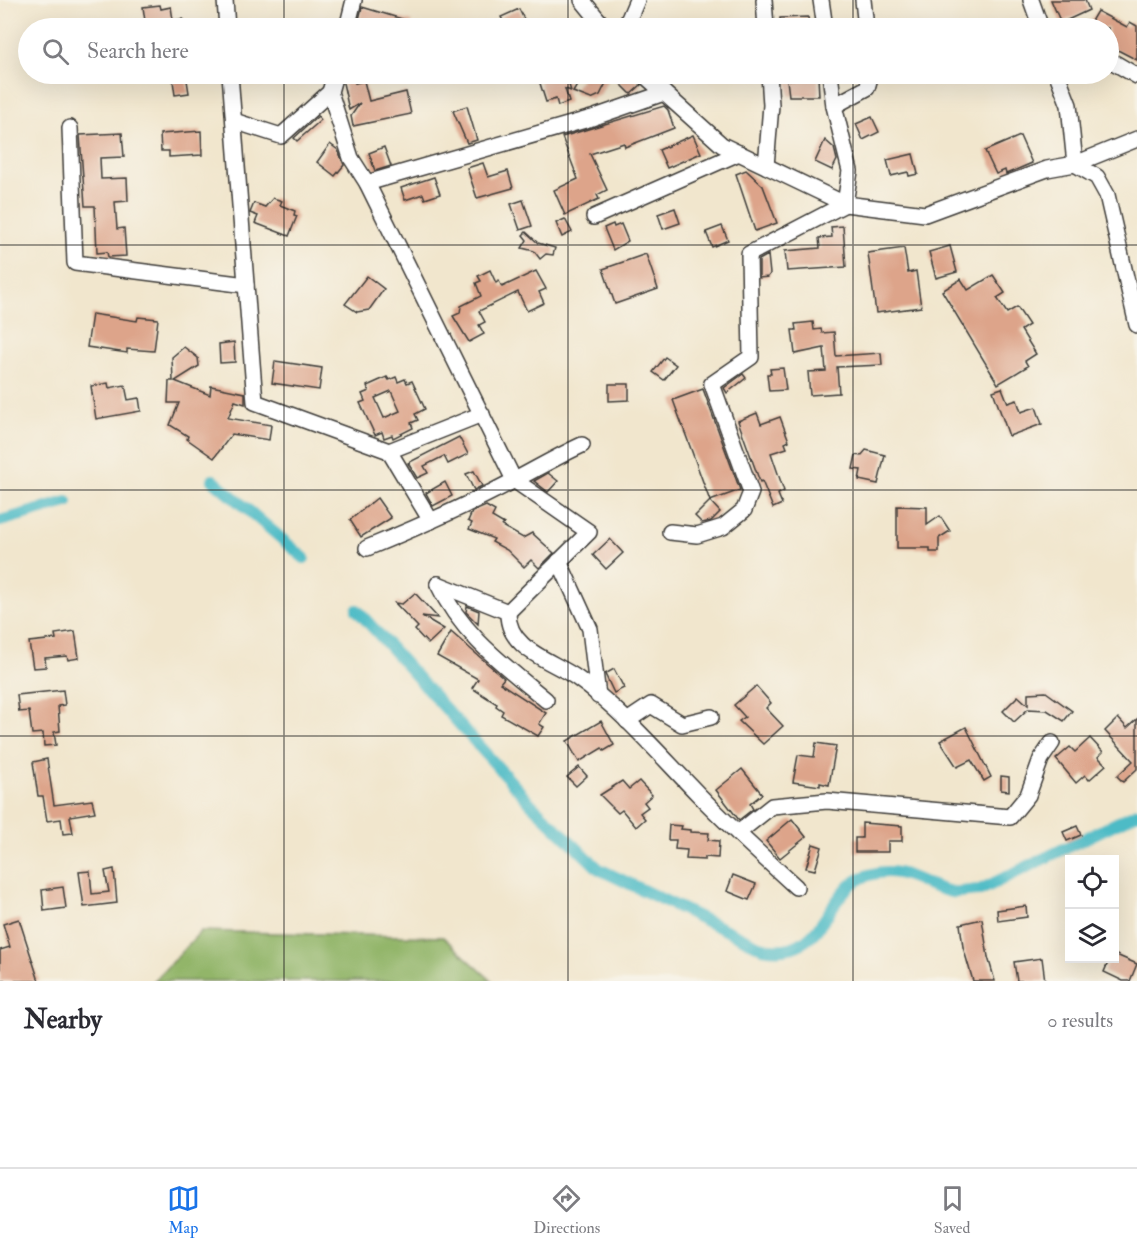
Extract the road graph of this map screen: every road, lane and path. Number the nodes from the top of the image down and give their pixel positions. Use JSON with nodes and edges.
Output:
{"nodes":[{"id":1,"x":225,"y":0,"type":"edge"},
{"id":2,"x":354,"y":0,"type":"edge"},
{"id":3,"x":582,"y":0,"type":"edge"},
{"id":4,"x":637,"y":0,"type":"edge"},
{"id":5,"x":764,"y":0,"type":"edge"},
{"id":6,"x":821,"y":0,"type":"edge"},
{"id":7,"x":863,"y":0,"type":"edge"},
{"id":8,"x":1034,"y":7,"type":"edge"},
{"id":9,"x":226,"y":18,"type":"edge"},
{"id":10,"x":350,"y":18,"type":"edge"},
{"id":11,"x":597,"y":18,"type":"edge"},
{"id":12,"x":629,"y":18,"type":"edge"},
{"id":13,"x":765,"y":18,"type":"edge"},
{"id":14,"x":824,"y":18,"type":"edge"},
{"id":15,"x":865,"y":18,"type":"edge"},
{"id":16,"x":1044,"y":18,"type":"edge"},
{"id":17,"x":1119,"y":65,"type":"edge"},
{"id":18,"x":1137,"y":76,"type":"edge"},
{"id":19,"x":232,"y":84,"type":"edge"},
{"id":20,"x":332,"y":84,"type":"edge"},
{"id":21,"x":654,"y":84,"type":"edge"},
{"id":22,"x":770,"y":84,"type":"edge"},
{"id":23,"x":831,"y":84,"type":"edge"},
{"id":24,"x":868,"y":84,"type":"edge"},
{"id":25,"x":1061,"y":84,"type":"edge"},
{"id":26,"x":330,"y":92,"type":"junction"},
{"id":27,"x":664,"y":93,"type":"junction"},
{"id":28,"x":834,"y":106,"type":"junction"},
{"id":29,"x":234,"y":121,"type":"junction"},
{"id":30,"x":70,"y":128,"type":"dead end"},
{"id":31,"x":1137,"y":139,"type":"edge"},
{"id":32,"x":739,"y":153,"type":"junction"},
{"id":33,"x":1076,"y":165,"type":"junction"},
{"id":34,"x":766,"y":166,"type":"junction"},
{"id":35,"x":367,"y":183,"type":"junction"},
{"id":36,"x":845,"y":204,"type":"junction"},
{"id":37,"x":594,"y":217,"type":"dead end"},
{"id":38,"x":246,"y":285,"type":"junction"},
{"id":39,"x":1137,"y":325,"type":"edge"},
{"id":40,"x":482,"y":414,"type":"junction"},
{"id":41,"x":582,"y":445,"type":"dead end"},
{"id":42,"x":389,"y":451,"type":"junction"},
{"id":43,"x":514,"y":480,"type":"junction"},
{"id":44,"x":431,"y":521,"type":"junction"},
{"id":45,"x":670,"y":532,"type":"dead end"},
{"id":46,"x":367,"y":548,"type":"dead end"},
{"id":47,"x":559,"y":561,"type":"junction"},
{"id":48,"x":508,"y":612,"type":"junction"},
{"id":49,"x":598,"y":696,"type":"junction"},
{"id":50,"x":546,"y":700,"type":"dead end"},
{"id":51,"x":711,"y":717,"type":"dead end"},
{"id":52,"x":627,"y":721,"type":"junction"},
{"id":53,"x":1052,"y":743,"type":"dead end"},
{"id":54,"x":738,"y":833,"type":"junction"},
{"id":55,"x":796,"y":887,"type":"dead end"}],
"edges":[{"from":1,"to":9,"type":"street"},
{"from":2,"to":10,"type":"street"},
{"from":3,"to":11,"type":"street"},
{"from":4,"to":12,"type":"street"},
{"from":5,"to":13,"type":"street"},
{"from":6,"to":14,"type":"street"},
{"from":7,"to":15,"type":"street"},
{"from":8,"to":16,"type":"street"},
{"from":17,"to":18,"type":"street"},
{"from":19,"to":29,"type":"street"},
{"from":20,"to":26,"type":"street"},
{"from":21,"to":27,"type":"street"},
{"from":22,"to":34,"type":"street"},
{"from":23,"to":28,"type":"street"},
{"from":24,"to":28,"type":"street"},
{"from":25,"to":33,"type":"street"},
{"from":26,"to":29,"type":"street"},
{"from":26,"to":35,"type":"street"},
{"from":27,"to":32,"type":"street"},
{"from":27,"to":35,"type":"street"},
{"from":28,"to":36,"type":"street"},
{"from":29,"to":38,"type":"street"},
{"from":30,"to":38,"type":"street"},
{"from":31,"to":33,"type":"street"},
{"from":32,"to":34,"type":"street"},
{"from":32,"to":37,"type":"street"},
{"from":33,"to":36,"type":"street"},
{"from":33,"to":39,"type":"street"},
{"from":34,"to":36,"type":"street"},
{"from":35,"to":40,"type":"street"},
{"from":36,"to":45,"type":"street"},
{"from":38,"to":42,"type":"street"},
{"from":40,"to":42,"type":"street"},
{"from":40,"to":43,"type":"street"},
{"from":41,"to":43,"type":"street"},
{"from":42,"to":44,"type":"street"},
{"from":43,"to":44,"type":"street"},
{"from":43,"to":47,"type":"street"},
{"from":44,"to":46,"type":"street"},
{"from":47,"to":48,"type":"street"},
{"from":47,"to":49,"type":"street"},
{"from":48,"to":49,"type":"street"},
{"from":48,"to":50,"type":"street"},
{"from":49,"to":52,"type":"street"},
{"from":51,"to":52,"type":"street"},
{"from":52,"to":54,"type":"street"},
{"from":53,"to":54,"type":"street"},
{"from":54,"to":55,"type":"street"}]}
